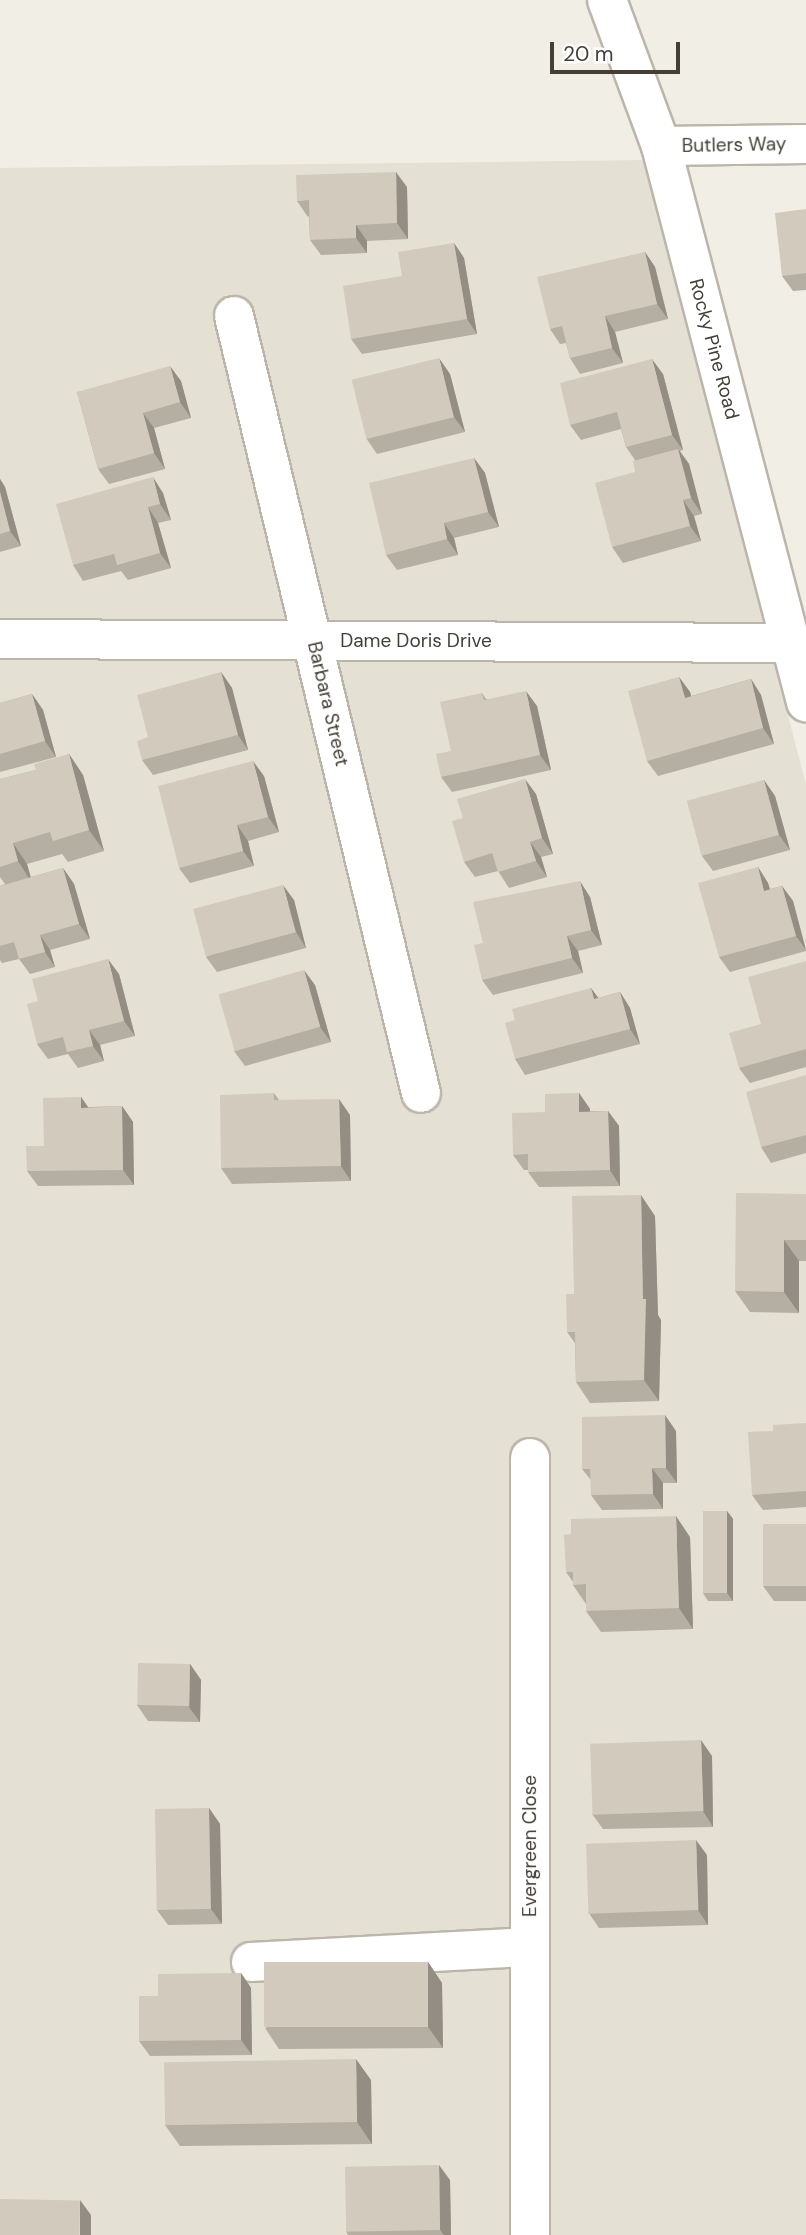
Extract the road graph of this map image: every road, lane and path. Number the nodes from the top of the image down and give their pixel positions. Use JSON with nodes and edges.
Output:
{"nodes":[{"id":1,"x":607,"y":0,"type":"edge"},
{"id":2,"x":806,"y":144,"type":"edge"},
{"id":3,"x":661,"y":146,"type":"junction"},
{"id":4,"x":234,"y":316,"type":"dead end"},
{"id":5,"x":0,"y":639,"type":"edge"},
{"id":6,"x":312,"y":640,"type":"junction"},
{"id":7,"x":791,"y":643,"type":"junction"},
{"id":8,"x":804,"y":692,"type":"edge"},
{"id":9,"x":421,"y":1093,"type":"dead end"},
{"id":10,"x":530,"y":1458,"type":"dead end"},
{"id":11,"x":530,"y":1947,"type":"junction"},
{"id":12,"x":251,"y":1962,"type":"dead end"},
{"id":13,"x":530,"y":2235,"type":"edge"}],
"edges":[{"from":1,"to":3,"type":"street","name":"Rocky Pine Road"},
{"from":2,"to":3,"type":"street","name":"Butlers Way"},
{"from":3,"to":7,"type":"street","name":"Rocky Pine Road"},
{"from":4,"to":6,"type":"street","name":"Barbara Street"},
{"from":5,"to":6,"type":"street","name":"Dame Doris Drive"},
{"from":6,"to":7,"type":"street","name":"Dame Doris Drive"},
{"from":6,"to":9,"type":"street","name":"Barbara Street"},
{"from":7,"to":8,"type":"street","name":"Rocky Pine Road"},
{"from":10,"to":11,"type":"street","name":"Evergreen Close"},
{"from":11,"to":12,"type":"street"},
{"from":11,"to":13,"type":"street","name":"Evergreen Close"}]}
